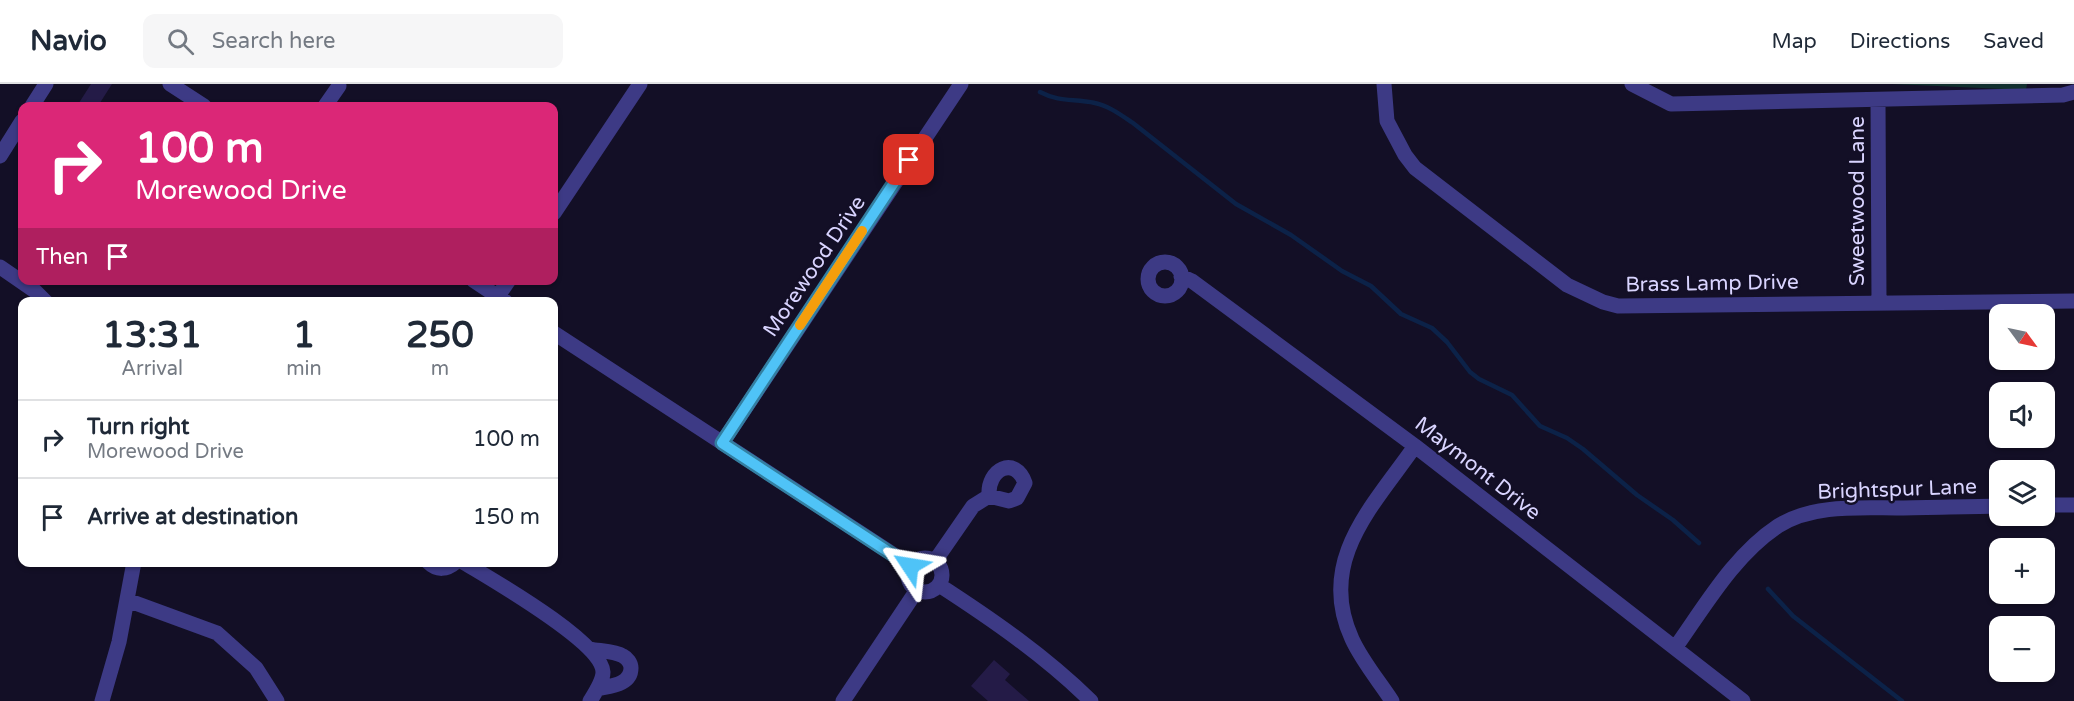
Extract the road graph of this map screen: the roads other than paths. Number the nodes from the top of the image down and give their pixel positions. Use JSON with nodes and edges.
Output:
{"nodes":[{"id":1,"x":46,"y":84,"type":"edge"},
{"id":2,"x":170,"y":84,"type":"edge"},
{"id":3,"x":640,"y":84,"type":"edge"},
{"id":4,"x":961,"y":84,"type":"edge"},
{"id":5,"x":1384,"y":84,"type":"edge"},
{"id":6,"x":1632,"y":84,"type":"edge"},
{"id":7,"x":339,"y":86,"type":"dead end"},
{"id":8,"x":2074,"y":92,"type":"edge"},
{"id":9,"x":1878,"y":100,"type":"junction"},
{"id":10,"x":35,"y":102,"type":"edge"},
{"id":11,"x":198,"y":102,"type":"edge"},
{"id":12,"x":328,"y":102,"type":"edge"},
{"id":13,"x":18,"y":127,"type":"edge"},
{"id":14,"x":0,"y":156,"type":"edge"},
{"id":15,"x":558,"y":207,"type":"edge"},
{"id":16,"x":0,"y":267,"type":"edge"},
{"id":17,"x":1181,"y":276,"type":"dead end"},
{"id":18,"x":18,"y":279,"type":"edge"},
{"id":19,"x":26,"y":285,"type":"edge"},
{"id":20,"x":481,"y":285,"type":"edge"},
{"id":21,"x":41,"y":297,"type":"edge"},
{"id":22,"x":499,"y":297,"type":"edge"},
{"id":23,"x":2074,"y":300,"type":"edge"},
{"id":24,"x":1879,"y":302,"type":"junction"},
{"id":25,"x":558,"y":336,"type":"edge"},
{"id":26,"x":722,"y":443,"type":"junction"},
{"id":27,"x":1415,"y":446,"type":"junction"},
{"id":28,"x":989,"y":496,"type":"dead end"},
{"id":29,"x":2055,"y":505,"type":"edge"},
{"id":30,"x":2074,"y":505,"type":"edge"},
{"id":31,"x":1989,"y":506,"type":"edge"},
{"id":32,"x":935,"y":561,"type":"junction"},
{"id":33,"x":910,"y":566,"type":"junction"},
{"id":34,"x":133,"y":567,"type":"edge"},
{"id":35,"x":435,"y":567,"type":"edge"},
{"id":36,"x":450,"y":567,"type":"edge"},
{"id":37,"x":471,"y":567,"type":"edge"},
{"id":38,"x":939,"y":585,"type":"junction"},
{"id":39,"x":917,"y":590,"type":"junction"},
{"id":40,"x":127,"y":600,"type":"junction"},
{"id":41,"x":1675,"y":648,"type":"junction"},
{"id":42,"x":590,"y":649,"type":"junction"},
{"id":43,"x":594,"y":695,"type":"edge"},
{"id":44,"x":102,"y":701,"type":"edge"},
{"id":45,"x":276,"y":701,"type":"edge"},
{"id":46,"x":843,"y":701,"type":"edge"},
{"id":47,"x":1091,"y":701,"type":"edge"},
{"id":48,"x":1392,"y":701,"type":"edge"},
{"id":49,"x":1743,"y":701,"type":"edge"}],
"edges":[{"from":1,"to":10,"type":"street"},
{"from":2,"to":11,"type":"street"},
{"from":3,"to":15,"type":"street"},
{"from":4,"to":26,"type":"street","name":"Morewood Drive"},
{"from":5,"to":24,"type":"street","name":"Brass Lamp Drive"},
{"from":6,"to":9,"type":"street"},
{"from":7,"to":12,"type":"street"},
{"from":8,"to":9,"type":"street"},
{"from":9,"to":24,"type":"street","name":"Sweetwood Lane"},
{"from":13,"to":14,"type":"street"},
{"from":16,"to":18,"type":"street"},
{"from":17,"to":27,"type":"street","name":"Maymont Drive"},
{"from":19,"to":21,"type":"street"},
{"from":20,"to":22,"type":"street"},
{"from":23,"to":24,"type":"street","name":"Brass Lamp Drive"},
{"from":25,"to":26,"type":"street"},
{"from":26,"to":33,"type":"street"},
{"from":27,"to":41,"type":"street","name":"Maymont Drive"},
{"from":27,"to":48,"type":"street"},
{"from":28,"to":32,"type":"street"},
{"from":29,"to":30,"type":"street"},
{"from":31,"to":41,"type":"street","name":"Brightspur Lane"},
{"from":32,"to":33,"type":"street"},
{"from":32,"to":38,"type":"street"},
{"from":33,"to":39,"type":"street"},
{"from":34,"to":40,"type":"street"},
{"from":35,"to":36,"type":"street"},
{"from":37,"to":42,"type":"street"},
{"from":38,"to":39,"type":"street"},
{"from":38,"to":47,"type":"street"},
{"from":39,"to":46,"type":"street"},
{"from":40,"to":44,"type":"street"},
{"from":40,"to":45,"type":"street"},
{"from":41,"to":49,"type":"street","name":"Maymont Drive"},
{"from":42,"to":43,"type":"street"},
{"from":42,"to":43,"type":"street"}]}
